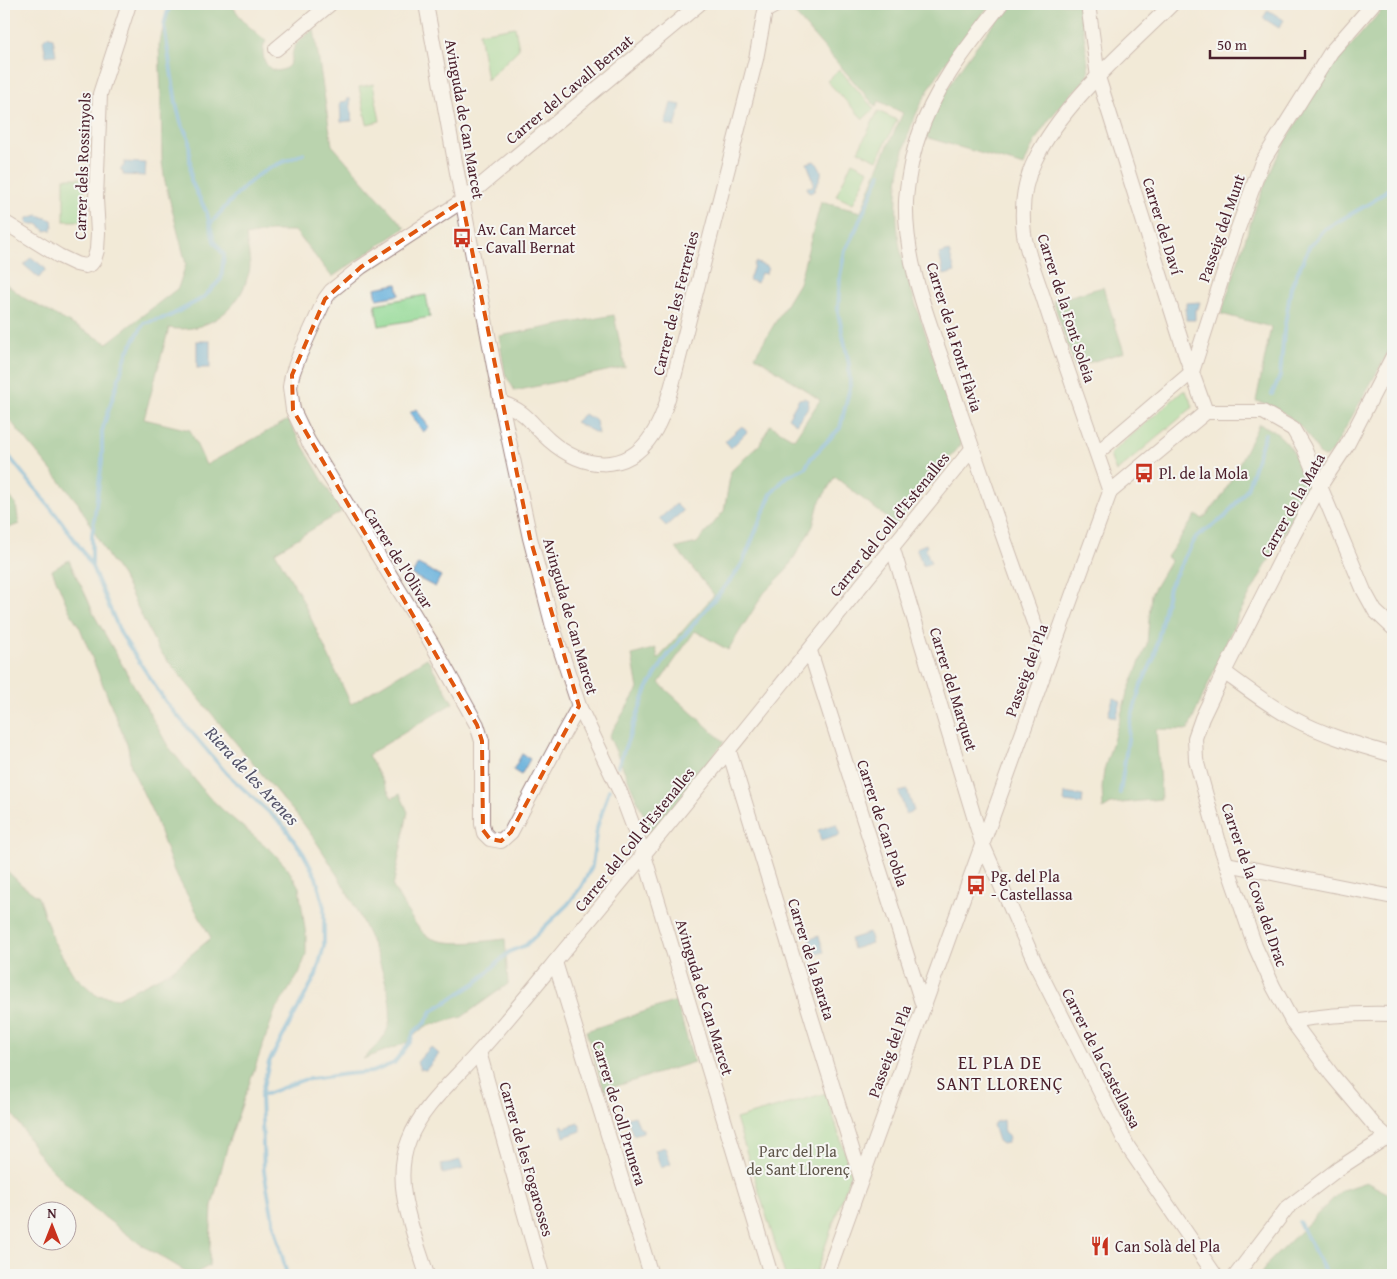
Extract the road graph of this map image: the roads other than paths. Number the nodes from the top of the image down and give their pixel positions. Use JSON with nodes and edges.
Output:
{"nodes":[{"id":1,"x":129,"y":4,"type":"edge"},
{"id":2,"x":330,"y":4,"type":"edge"},
{"id":3,"x":426,"y":4,"type":"edge"},
{"id":4,"x":699,"y":4,"type":"edge"},
{"id":5,"x":778,"y":4,"type":"edge"},
{"id":6,"x":1001,"y":4,"type":"edge"},
{"id":7,"x":1088,"y":4,"type":"edge"},
{"id":8,"x":1172,"y":4,"type":"edge"},
{"id":9,"x":1373,"y":4,"type":"edge"},
{"id":10,"x":761,"y":7,"type":"edge"},
{"id":11,"x":276,"y":49,"type":"dead end"},
{"id":12,"x":1098,"y":77,"type":"junction"},
{"id":13,"x":462,"y":201,"type":"junction"},
{"id":14,"x":4,"y":222,"type":"edge"},
{"id":15,"x":1393,"y":356,"type":"edge"},
{"id":16,"x":1192,"y":372,"type":"junction"},
{"id":17,"x":501,"y":403,"type":"junction"},
{"id":18,"x":1206,"y":412,"type":"junction"},
{"id":19,"x":972,"y":449,"type":"junction"},
{"id":20,"x":1097,"y":453,"type":"junction"},
{"id":21,"x":1320,"y":486,"type":"junction"},
{"id":22,"x":1110,"y":492,"type":"junction"},
{"id":23,"x":892,"y":546,"type":"junction"},
{"id":24,"x":1393,"y":628,"type":"edge"},
{"id":25,"x":810,"y":651,"type":"junction"},
{"id":26,"x":1048,"y":662,"type":"junction"},
{"id":27,"x":1224,"y":672,"type":"junction"},
{"id":28,"x":579,"y":706,"type":"junction"},
{"id":29,"x":729,"y":751,"type":"junction"},
{"id":30,"x":1393,"y":755,"type":"edge"},
{"id":31,"x":982,"y":843,"type":"junction"},
{"id":32,"x":644,"y":855,"type":"junction"},
{"id":33,"x":1227,"y":864,"type":"junction"},
{"id":34,"x":1393,"y":897,"type":"edge"},
{"id":35,"x":555,"y":962,"type":"junction"},
{"id":36,"x":923,"y":1006,"type":"junction"},
{"id":37,"x":1393,"y":1014,"type":"edge"},
{"id":38,"x":1292,"y":1021,"type":"junction"},
{"id":39,"x":479,"y":1052,"type":"junction"},
{"id":40,"x":1390,"y":1139,"type":"edge"},
{"id":41,"x":862,"y":1178,"type":"junction"},
{"id":42,"x":427,"y":1275,"type":"edge"},
{"id":43,"x":542,"y":1275,"type":"edge"},
{"id":44,"x":652,"y":1275,"type":"edge"},
{"id":45,"x":771,"y":1275,"type":"edge"},
{"id":46,"x":827,"y":1275,"type":"edge"},
{"id":47,"x":1215,"y":1275,"type":"edge"},
{"id":48,"x":1236,"y":1275,"type":"edge"}],
"edges":[{"from":1,"to":14,"type":"street","name":"Carrer dels Rossinyols"},
{"from":2,"to":11,"type":"street"},
{"from":3,"to":13,"type":"street","name":"Avinguda de Can Marcet"},
{"from":4,"to":13,"type":"street","name":"Carrer del Cavall Bernat"},
{"from":5,"to":10,"type":"street"},
{"from":6,"to":19,"type":"street","name":"Carrer de la Font Flàvia"},
{"from":7,"to":12,"type":"street","name":"Carrer del Daví"},
{"from":8,"to":12,"type":"street","name":"Carrer de la Font Soleia"},
{"from":9,"to":16,"type":"street","name":"Passeig del Munt"},
{"from":10,"to":17,"type":"street","name":"Carrer de les Ferreries"},
{"from":12,"to":16,"type":"street","name":"Carrer del Daví"},
{"from":12,"to":20,"type":"street","name":"Carrer de la Font Soleia"},
{"from":13,"to":17,"type":"street","name":"Avinguda de Can Marcet"},
{"from":13,"to":28,"type":"street","name":"Carrer de l'Olivar"},
{"from":15,"to":21,"type":"street","name":"Carrer de la Mata"},
{"from":16,"to":18,"type":"street","name":"Carrer del Daví"},
{"from":16,"to":20,"type":"street"},
{"from":17,"to":28,"type":"street","name":"Avinguda de Can Marcet"},
{"from":18,"to":21,"type":"street"},
{"from":18,"to":22,"type":"street"},
{"from":19,"to":23,"type":"street","name":"Carrer del Coll d'Estenalles"},
{"from":19,"to":26,"type":"street","name":"Carrer de la Font Flàvia"},
{"from":20,"to":22,"type":"street","name":"Carrer de la Font Soleia"},
{"from":21,"to":24,"type":"street"},
{"from":21,"to":27,"type":"street","name":"Carrer de la Mata"},
{"from":22,"to":26,"type":"street","name":"Passeig del Pla"},
{"from":23,"to":25,"type":"street","name":"Carrer del Coll d'Estenalles"},
{"from":23,"to":31,"type":"street","name":"Carrer del Marquet"},
{"from":25,"to":29,"type":"street","name":"Carrer del Coll d'Estenalles"},
{"from":25,"to":36,"type":"street","name":"Carrer de Can Pobla"},
{"from":26,"to":31,"type":"street","name":"Passeig del Pla"},
{"from":27,"to":30,"type":"street"},
{"from":27,"to":33,"type":"street","name":"Carrer de la Cova del Drac"},
{"from":28,"to":32,"type":"street","name":"Avinguda de Can Marcet"},
{"from":29,"to":32,"type":"street","name":"Carrer del Coll d'Estenalles"},
{"from":29,"to":41,"type":"street","name":"Carrer de la Barata"},
{"from":31,"to":36,"type":"street","name":"Passeig del Pla"},
{"from":31,"to":47,"type":"street","name":"Carrer de la Castellassa"},
{"from":32,"to":35,"type":"street","name":"Carrer del Coll d'Estenalles"},
{"from":32,"to":45,"type":"street","name":"Avinguda de Can Marcet"},
{"from":33,"to":34,"type":"street"},
{"from":33,"to":38,"type":"street","name":"Carrer de la Cova del Drac"},
{"from":35,"to":39,"type":"street","name":"Carrer del Coll d'Estenalles"},
{"from":35,"to":44,"type":"street","name":"Carrer de Coll Prunera"},
{"from":36,"to":41,"type":"street","name":"Passeig del Pla"},
{"from":37,"to":38,"type":"street"},
{"from":38,"to":40,"type":"street","name":"Carrer de la Cova del Drac"},
{"from":39,"to":42,"type":"street","name":"Carrer del Coll d'Estenalles"},
{"from":39,"to":43,"type":"street","name":"Carrer de les Fogarosses"},
{"from":40,"to":48,"type":"street"},
{"from":41,"to":46,"type":"street","name":"Passeig del Pla"}]}
